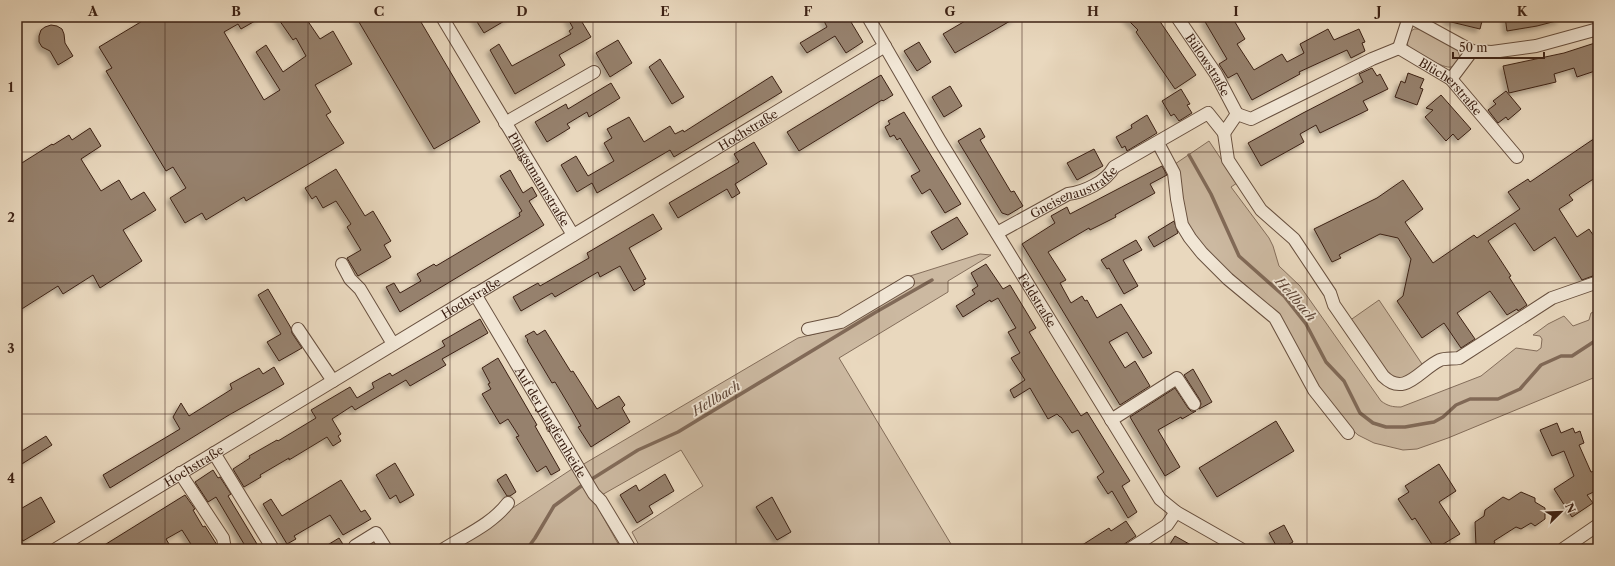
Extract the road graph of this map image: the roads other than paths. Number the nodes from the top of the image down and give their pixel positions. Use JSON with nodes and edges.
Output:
{"nodes":[{"id":1,"x":442,"y":17,"type":"edge"},
{"id":2,"x":868,"y":17,"type":"edge"},
{"id":3,"x":1176,"y":17,"type":"edge"},
{"id":4,"x":1409,"y":17,"type":"edge"},
{"id":5,"x":1598,"y":29,"type":"edge"},
{"id":6,"x":885,"y":46,"type":"junction"},
{"id":7,"x":1399,"y":48,"type":"junction"},
{"id":8,"x":1472,"y":51,"type":"junction"},
{"id":9,"x":594,"y":72,"type":"dead end"},
{"id":10,"x":1451,"y":79,"type":"junction"},
{"id":11,"x":1237,"y":114,"type":"junction"},
{"id":12,"x":505,"y":122,"type":"junction"},
{"id":13,"x":1224,"y":133,"type":"junction"},
{"id":14,"x":1158,"y":143,"type":"junction"},
{"id":15,"x":1517,"y":156,"type":"dead end"},
{"id":16,"x":997,"y":233,"type":"junction"},
{"id":17,"x":573,"y":235,"type":"junction"},
{"id":18,"x":342,"y":264,"type":"dead end"},
{"id":19,"x":908,"y":282,"type":"dead end"},
{"id":20,"x":1598,"y":282,"type":"edge"},
{"id":21,"x":475,"y":294,"type":"junction"},
{"id":22,"x":298,"y":329,"type":"dead end"},
{"id":23,"x":808,"y":329,"type":"dead end"},
{"id":24,"x":393,"y":344,"type":"junction"},
{"id":25,"x":333,"y":381,"type":"junction"},
{"id":26,"x":1194,"y":404,"type":"dead end"},
{"id":27,"x":1111,"y":420,"type":"junction"},
{"id":28,"x":1348,"y":433,"type":"dead end"},
{"id":29,"x":214,"y":453,"type":"junction"},
{"id":30,"x":180,"y":473,"type":"junction"},
{"id":31,"x":508,"y":503,"type":"dead end"},
{"id":32,"x":1176,"y":512,"type":"junction"},
{"id":33,"x":1598,"y":525,"type":"edge"},
{"id":34,"x":56,"y":549,"type":"edge"},
{"id":35,"x":225,"y":549,"type":"edge"},
{"id":36,"x":273,"y":549,"type":"edge"},
{"id":37,"x":357,"y":549,"type":"edge"},
{"id":38,"x":386,"y":549,"type":"edge"},
{"id":39,"x":444,"y":549,"type":"edge"},
{"id":40,"x":630,"y":549,"type":"edge"},
{"id":41,"x":1130,"y":549,"type":"edge"},
{"id":42,"x":1241,"y":549,"type":"edge"},
{"id":43,"x":1563,"y":549,"type":"edge"}],
"edges":[{"from":1,"to":12,"type":"street","name":"Pfingstmannstraße"},
{"from":2,"to":6,"type":"street","name":"Feldstraße"},
{"from":3,"to":11,"type":"street","name":"Bülowstraße"},
{"from":4,"to":7,"type":"street"},
{"from":4,"to":8,"type":"street"},
{"from":5,"to":8,"type":"street"},
{"from":6,"to":16,"type":"street","name":"Feldstraße"},
{"from":6,"to":17,"type":"street","name":"Hochstraße"},
{"from":7,"to":10,"type":"street","name":"Blücherstraße"},
{"from":7,"to":11,"type":"street"},
{"from":8,"to":10,"type":"street"},
{"from":9,"to":12,"type":"street","name":"Pfingstmannstraße"},
{"from":10,"to":15,"type":"street","name":"Blücherstraße"},
{"from":11,"to":13,"type":"street"},
{"from":12,"to":17,"type":"street","name":"Pfingstmannstraße"},
{"from":13,"to":14,"type":"street","name":"Gneisenaustraße"},
{"from":13,"to":20,"type":"street"},
{"from":14,"to":16,"type":"street","name":"Gneisenaustraße"},
{"from":14,"to":28,"type":"street"},
{"from":16,"to":27,"type":"street","name":"Feldstraße"},
{"from":17,"to":21,"type":"street","name":"Hochstraße"},
{"from":18,"to":24,"type":"street"},
{"from":19,"to":23,"type":"street"},
{"from":21,"to":24,"type":"street","name":"Hochstraße"},
{"from":21,"to":40,"type":"street","name":"Auf der Jungfernheide"},
{"from":22,"to":25,"type":"street"},
{"from":24,"to":25,"type":"street","name":"Hochstraße"},
{"from":25,"to":29,"type":"street","name":"Hochstraße"},
{"from":26,"to":27,"type":"street"},
{"from":27,"to":32,"type":"street","name":"Feldstraße"},
{"from":29,"to":30,"type":"street","name":"Hochstraße"},
{"from":29,"to":36,"type":"street"},
{"from":30,"to":34,"type":"street","name":"Hochstraße"},
{"from":30,"to":35,"type":"street"},
{"from":31,"to":39,"type":"street"},
{"from":32,"to":41,"type":"street"},
{"from":32,"to":42,"type":"street","name":"Feldstraße"},
{"from":33,"to":43,"type":"street"},
{"from":37,"to":38,"type":"street"}]}
